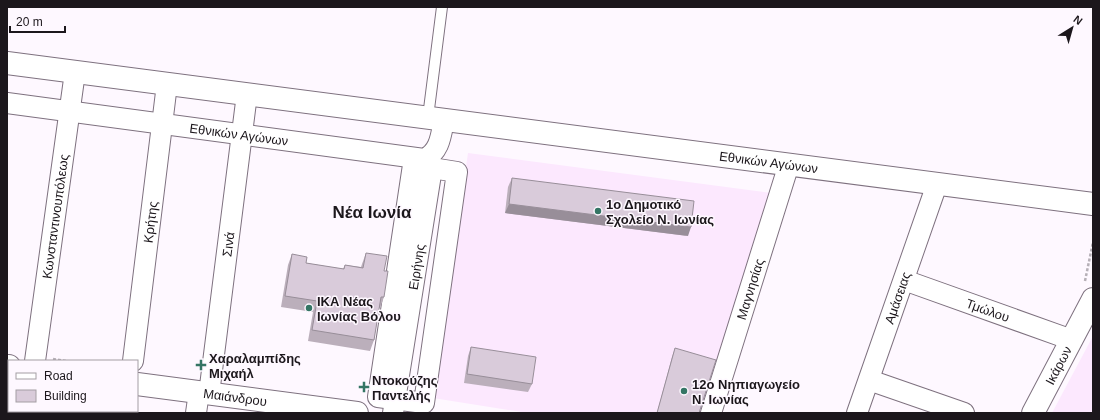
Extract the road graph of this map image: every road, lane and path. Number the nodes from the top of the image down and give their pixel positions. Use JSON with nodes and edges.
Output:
{"nodes":[{"id":1,"x":442,"y":7,"type":"edge"},
{"id":2,"x":7,"y":63,"type":"edge"},
{"id":3,"x":75,"y":72,"type":"junction"},
{"id":4,"x":167,"y":84,"type":"junction"},
{"id":5,"x":247,"y":94,"type":"junction"},
{"id":6,"x":7,"y":103,"type":"edge"},
{"id":7,"x":69,"y":111,"type":"junction"},
{"id":8,"x":436,"y":118,"type":"junction"},
{"id":9,"x":162,"y":124,"type":"junction"},
{"id":10,"x":242,"y":134,"type":"junction"},
{"id":11,"x":789,"y":164,"type":"junction"},
{"id":12,"x":938,"y":184,"type":"junction"},
{"id":13,"x":1093,"y":204,"type":"edge"},
{"id":14,"x":904,"y":280,"type":"junction"},
{"id":15,"x":1093,"y":282,"type":"edge"},
{"id":16,"x":1088,"y":308,"type":"edge"},
{"id":17,"x":1072,"y":340,"type":"junction"},
{"id":18,"x":35,"y":360,"type":"edge"},
{"id":19,"x":132,"y":360,"type":"edge"},
{"id":20,"x":869,"y":380,"type":"junction"},
{"id":21,"x":138,"y":384,"type":"edge"},
{"id":22,"x":201,"y":400,"type":"edge"},
{"id":23,"x":394,"y":406,"type":"edge"},
{"id":24,"x":310,"y":410,"type":"edge"},
{"id":25,"x":357,"y":413,"type":"edge"},
{"id":26,"x":711,"y":413,"type":"edge"},
{"id":27,"x":857,"y":413,"type":"edge"},
{"id":28,"x":964,"y":413,"type":"edge"},
{"id":29,"x":1033,"y":413,"type":"edge"}],
"edges":[{"from":1,"to":8,"type":"lane"},
{"from":2,"to":3,"type":"main road","name":"Εθνικών Αγώνων"},
{"from":3,"to":4,"type":"main road","name":"Εθνικών Αγώνων"},
{"from":3,"to":7,"type":"street","name":"Κωνσταντινουπόλεως"},
{"from":4,"to":5,"type":"main road","name":"Εθνικών Αγώνων"},
{"from":4,"to":9,"type":"street","name":"Κρήτης"},
{"from":5,"to":8,"type":"main road","name":"Εθνικών Αγώνων"},
{"from":5,"to":10,"type":"street","name":"Σινά"},
{"from":6,"to":7,"type":"street","name":"Εθνικών Αγώνων"},
{"from":7,"to":9,"type":"street","name":"Εθνικών Αγώνων"},
{"from":7,"to":18,"type":"street","name":"Κωνσταντινουπόλεως"},
{"from":8,"to":10,"type":"street","name":"Εθνικών Αγώνων"},
{"from":8,"to":11,"type":"main road","name":"Εθνικών Αγώνων"},
{"from":9,"to":10,"type":"street","name":"Εθνικών Αγώνων"},
{"from":9,"to":19,"type":"street","name":"Κρήτης"},
{"from":10,"to":22,"type":"street","name":"Σινά"},
{"from":11,"to":12,"type":"main road","name":"Εθνικών Αγώνων"},
{"from":11,"to":26,"type":"street","name":"Μαγνησίας"},
{"from":12,"to":13,"type":"main road","name":"Εθνικών Αγώνων"},
{"from":12,"to":14,"type":"street","name":"Αμάσειας"},
{"from":14,"to":17,"type":"street","name":"Τμώλου"},
{"from":14,"to":20,"type":"street","name":"Αμάσειας"},
{"from":15,"to":16,"type":"main road","name":"Ικάρων"},
{"from":16,"to":17,"type":"main road","name":"Ικάρων"},
{"from":17,"to":29,"type":"main road","name":"Ικάρων"},
{"from":20,"to":27,"type":"street","name":"Αμάσειας"},
{"from":20,"to":28,"type":"street"},
{"from":21,"to":22,"type":"main road","name":"Μαιάνδρου"},
{"from":22,"to":24,"type":"main road","name":"Μαιάνδρου"},
{"from":23,"to":23,"type":"street","name":"Ειρήνης"},
{"from":24,"to":25,"type":"main road","name":"Μαιάνδρου"}]}
